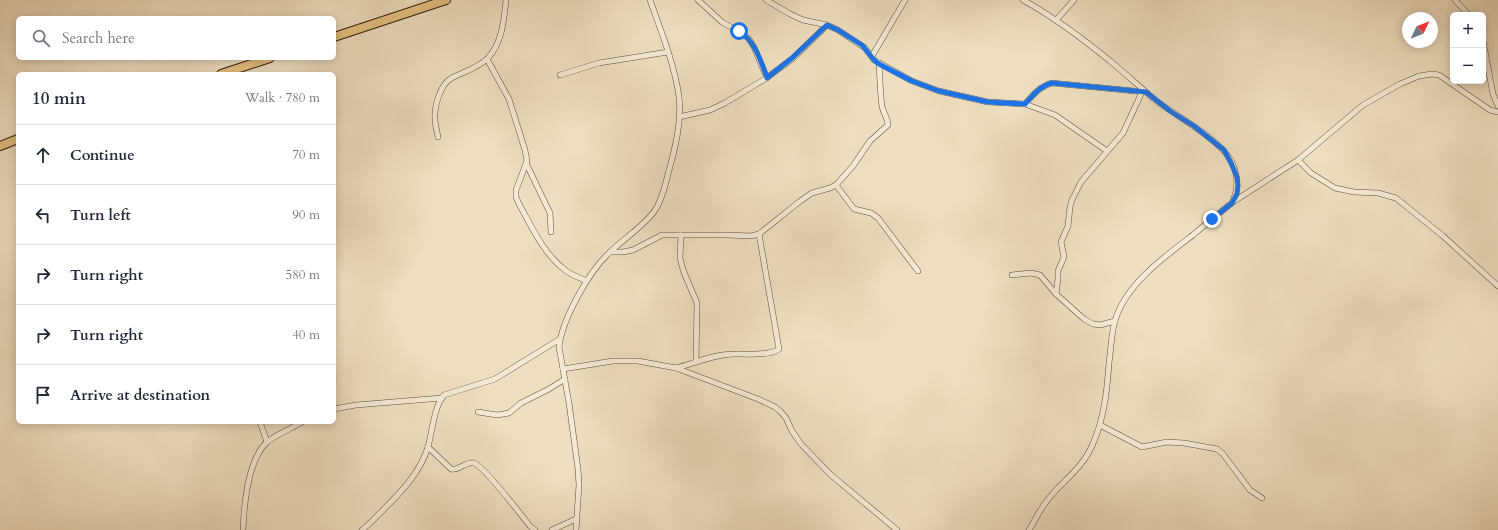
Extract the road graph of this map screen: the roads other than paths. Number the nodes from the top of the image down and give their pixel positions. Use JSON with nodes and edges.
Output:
{"nodes":[{"id":1,"x":446,"y":0,"type":"edge"},
{"id":2,"x":506,"y":0,"type":"edge"},
{"id":3,"x":650,"y":0,"type":"edge"},
{"id":4,"x":698,"y":0,"type":"edge"},
{"id":5,"x":766,"y":0,"type":"edge"},
{"id":6,"x":905,"y":0,"type":"edge"},
{"id":7,"x":1023,"y":0,"type":"edge"},
{"id":8,"x":1074,"y":0,"type":"edge"},
{"id":9,"x":1455,"y":0,"type":"edge"},
{"id":10,"x":1466,"y":12,"type":"edge"},
{"id":11,"x":1057,"y":20,"type":"junction"},
{"id":12,"x":827,"y":25,"type":"junction"},
{"id":13,"x":336,"y":35,"type":"edge"},
{"id":14,"x":1484,"y":48,"type":"edge"},
{"id":15,"x":668,"y":52,"type":"junction"},
{"id":16,"x":872,"y":56,"type":"junction"},
{"id":17,"x":487,"y":59,"type":"junction"},
{"id":18,"x":264,"y":60,"type":"edge"},
{"id":19,"x":879,"y":64,"type":"junction"},
{"id":20,"x":227,"y":72,"type":"edge"},
{"id":21,"x":560,"y":75,"type":"dead end"},
{"id":22,"x":767,"y":78,"type":"junction"},
{"id":23,"x":1144,"y":92,"type":"junction"},
{"id":24,"x":1025,"y":104,"type":"junction"},
{"id":25,"x":1498,"y":106,"type":"edge"},
{"id":26,"x":1498,"y":112,"type":"edge"},
{"id":27,"x":679,"y":118,"type":"junction"},
{"id":28,"x":438,"y":137,"type":"dead end"},
{"id":29,"x":16,"y":140,"type":"edge"},
{"id":30,"x":0,"y":146,"type":"edge"},
{"id":31,"x":1107,"y":151,"type":"junction"},
{"id":32,"x":1298,"y":160,"type":"junction"},
{"id":33,"x":526,"y":163,"type":"junction"},
{"id":34,"x":836,"y":185,"type":"junction"},
{"id":35,"x":1232,"y":203,"type":"junction"},
{"id":36,"x":551,"y":232,"type":"dead end"},
{"id":37,"x":759,"y":234,"type":"junction"},
{"id":38,"x":681,"y":235,"type":"junction"},
{"id":39,"x":610,"y":252,"type":"junction"},
{"id":40,"x":918,"y":271,"type":"dead end"},
{"id":41,"x":1012,"y":275,"type":"dead end"},
{"id":42,"x":587,"y":281,"type":"junction"},
{"id":43,"x":1498,"y":286,"type":"edge"},
{"id":44,"x":1056,"y":294,"type":"junction"},
{"id":45,"x":1115,"y":321,"type":"junction"},
{"id":46,"x":560,"y":339,"type":"junction"},
{"id":47,"x":696,"y":362,"type":"junction"},
{"id":48,"x":676,"y":368,"type":"junction"},
{"id":49,"x":563,"y":369,"type":"junction"},
{"id":50,"x":565,"y":379,"type":"junction"},
{"id":51,"x":442,"y":398,"type":"junction"},
{"id":52,"x":336,"y":409,"type":"edge"},
{"id":53,"x":478,"y":412,"type":"dead end"},
{"id":54,"x":261,"y":424,"type":"edge"},
{"id":55,"x":298,"y":424,"type":"edge"},
{"id":56,"x":1100,"y":425,"type":"junction"},
{"id":57,"x":267,"y":442,"type":"junction"},
{"id":58,"x":428,"y":447,"type":"junction"},
{"id":59,"x":1262,"y":498,"type":"dead end"},
{"id":60,"x":576,"y":519,"type":"junction"},
{"id":61,"x":243,"y":530,"type":"edge"},
{"id":62,"x":362,"y":530,"type":"edge"},
{"id":63,"x":535,"y":530,"type":"edge"},
{"id":64,"x":552,"y":530,"type":"edge"},
{"id":65,"x":576,"y":530,"type":"edge"},
{"id":66,"x":896,"y":530,"type":"edge"},
{"id":67,"x":1029,"y":530,"type":"edge"}],
"edges":[{"from":1,"to":13,"type":"highway"},
{"from":2,"to":17,"type":"street"},
{"from":3,"to":15,"type":"street"},
{"from":4,"to":22,"type":"street"},
{"from":5,"to":12,"type":"street"},
{"from":6,"to":16,"type":"street"},
{"from":7,"to":11,"type":"street"},
{"from":8,"to":11,"type":"street"},
{"from":9,"to":10,"type":"street"},
{"from":11,"to":23,"type":"street"},
{"from":12,"to":16,"type":"street"},
{"from":12,"to":22,"type":"street"},
{"from":14,"to":25,"type":"street"},
{"from":15,"to":21,"type":"street"},
{"from":15,"to":27,"type":"street"},
{"from":16,"to":19,"type":"street"},
{"from":17,"to":28,"type":"street"},
{"from":17,"to":33,"type":"street"},
{"from":18,"to":20,"type":"highway"},
{"from":19,"to":24,"type":"street"},
{"from":19,"to":34,"type":"street"},
{"from":22,"to":27,"type":"street"},
{"from":23,"to":24,"type":"street"},
{"from":23,"to":31,"type":"street"},
{"from":23,"to":35,"type":"street"},
{"from":24,"to":31,"type":"street"},
{"from":26,"to":32,"type":"street"},
{"from":27,"to":39,"type":"street"},
{"from":29,"to":30,"type":"highway"},
{"from":31,"to":44,"type":"street"},
{"from":32,"to":35,"type":"street"},
{"from":32,"to":43,"type":"street"},
{"from":33,"to":36,"type":"street"},
{"from":33,"to":42,"type":"street"},
{"from":34,"to":37,"type":"street"},
{"from":34,"to":40,"type":"street"},
{"from":35,"to":45,"type":"street"},
{"from":37,"to":38,"type":"street"},
{"from":37,"to":47,"type":"street"},
{"from":38,"to":39,"type":"street"},
{"from":38,"to":47,"type":"street"},
{"from":39,"to":42,"type":"street"},
{"from":41,"to":44,"type":"street"},
{"from":42,"to":46,"type":"street"},
{"from":44,"to":45,"type":"street"},
{"from":45,"to":56,"type":"street"},
{"from":46,"to":49,"type":"street"},
{"from":46,"to":51,"type":"street"},
{"from":47,"to":48,"type":"street"},
{"from":48,"to":49,"type":"street"},
{"from":48,"to":66,"type":"street"},
{"from":49,"to":50,"type":"street"},
{"from":50,"to":53,"type":"street"},
{"from":50,"to":60,"type":"street"},
{"from":51,"to":52,"type":"street"},
{"from":51,"to":58,"type":"street"},
{"from":54,"to":57,"type":"street"},
{"from":55,"to":57,"type":"street"},
{"from":56,"to":59,"type":"street"},
{"from":56,"to":67,"type":"street"},
{"from":57,"to":61,"type":"street"},
{"from":58,"to":62,"type":"street"},
{"from":58,"to":63,"type":"street"},
{"from":60,"to":64,"type":"street"},
{"from":60,"to":65,"type":"street"}]}
